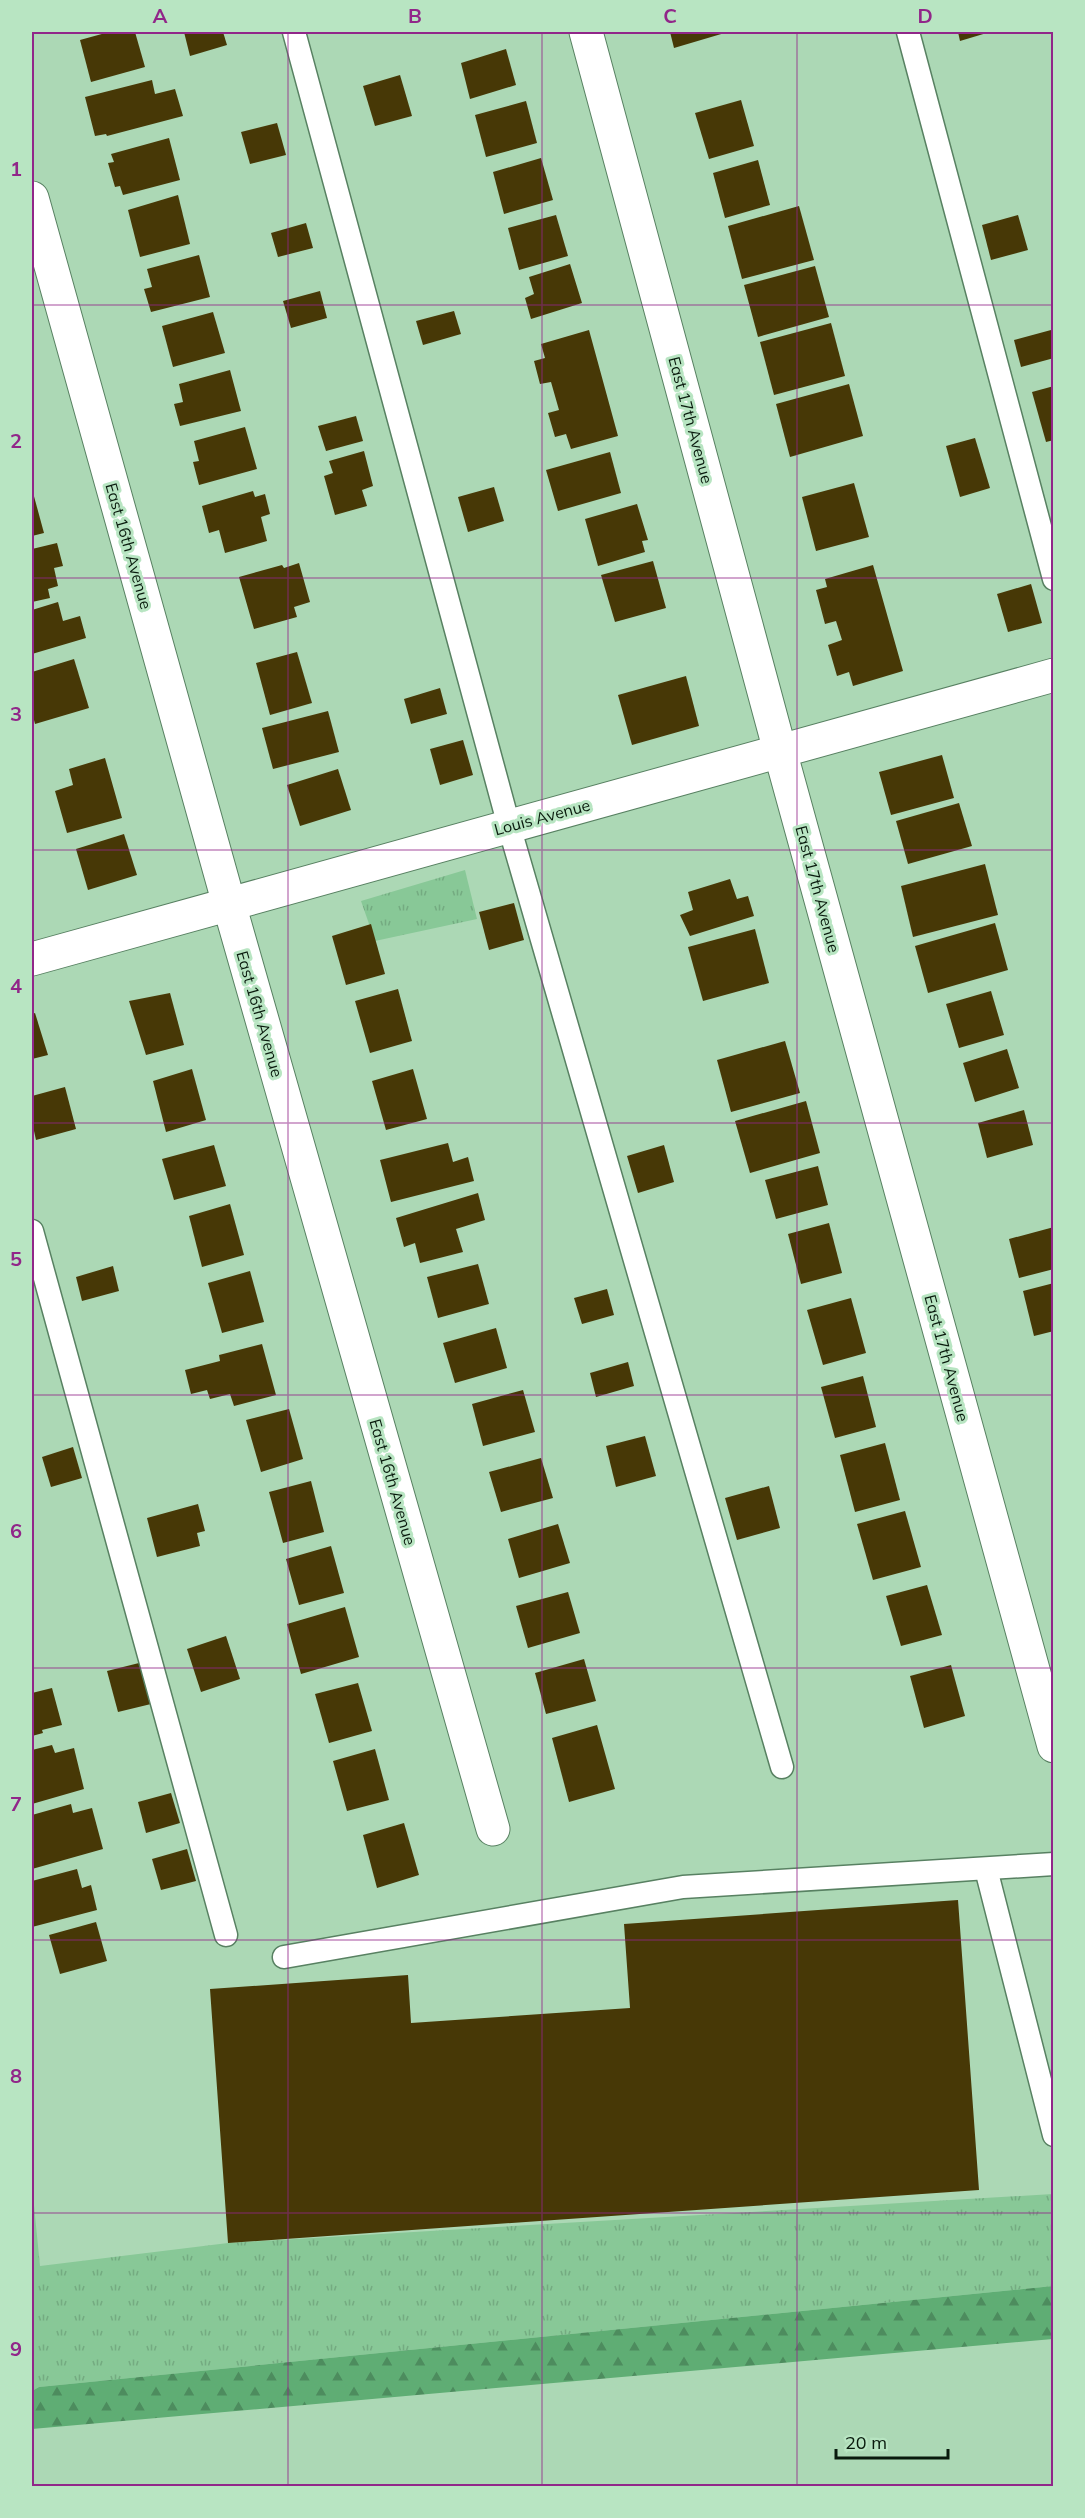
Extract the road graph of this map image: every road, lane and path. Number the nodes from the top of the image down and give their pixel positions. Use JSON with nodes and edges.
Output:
{"nodes":[{"id":1,"x":294,"y":32,"type":"edge"},
{"id":2,"x":586,"y":32,"type":"edge"},
{"id":3,"x":908,"y":32,"type":"edge"},
{"id":4,"x":32,"y":198,"type":"edge"},
{"id":5,"x":1053,"y":579,"type":"edge"},
{"id":6,"x":1053,"y":675,"type":"edge"},
{"id":7,"x":780,"y":751,"type":"junction"},
{"id":8,"x":509,"y":826,"type":"junction"},
{"id":9,"x":229,"y":904,"type":"junction"},
{"id":10,"x":32,"y":959,"type":"edge"},
{"id":11,"x":32,"y":1231,"type":"edge"},
{"id":12,"x":1053,"y":1746,"type":"edge"},
{"id":13,"x":782,"y":1767,"type":"dead end"},
{"id":14,"x":493,"y":1829,"type":"dead end"},
{"id":15,"x":1053,"y":1864,"type":"edge"},
{"id":16,"x":986,"y":1869,"type":"junction"},
{"id":17,"x":226,"y":1935,"type":"dead end"},
{"id":18,"x":284,"y":1957,"type":"dead end"},
{"id":19,"x":1053,"y":2135,"type":"edge"}],
"edges":[{"from":1,"to":8,"type":"lane"},
{"from":2,"to":7,"type":"street","name":"East 17th Avenue"},
{"from":3,"to":5,"type":"lane"},
{"from":4,"to":9,"type":"street","name":"East 16th Avenue"},
{"from":6,"to":7,"type":"street","name":"Louis Avenue"},
{"from":7,"to":8,"type":"street","name":"Louis Avenue"},
{"from":7,"to":12,"type":"street","name":"East 17th Avenue"},
{"from":8,"to":9,"type":"street","name":"Louis Avenue"},
{"from":8,"to":13,"type":"lane"},
{"from":9,"to":10,"type":"street","name":"Louis Avenue"},
{"from":9,"to":14,"type":"street","name":"East 16th Avenue"},
{"from":11,"to":17,"type":"lane"},
{"from":15,"to":16,"type":"lane"},
{"from":16,"to":18,"type":"lane"},
{"from":16,"to":19,"type":"lane"}]}
